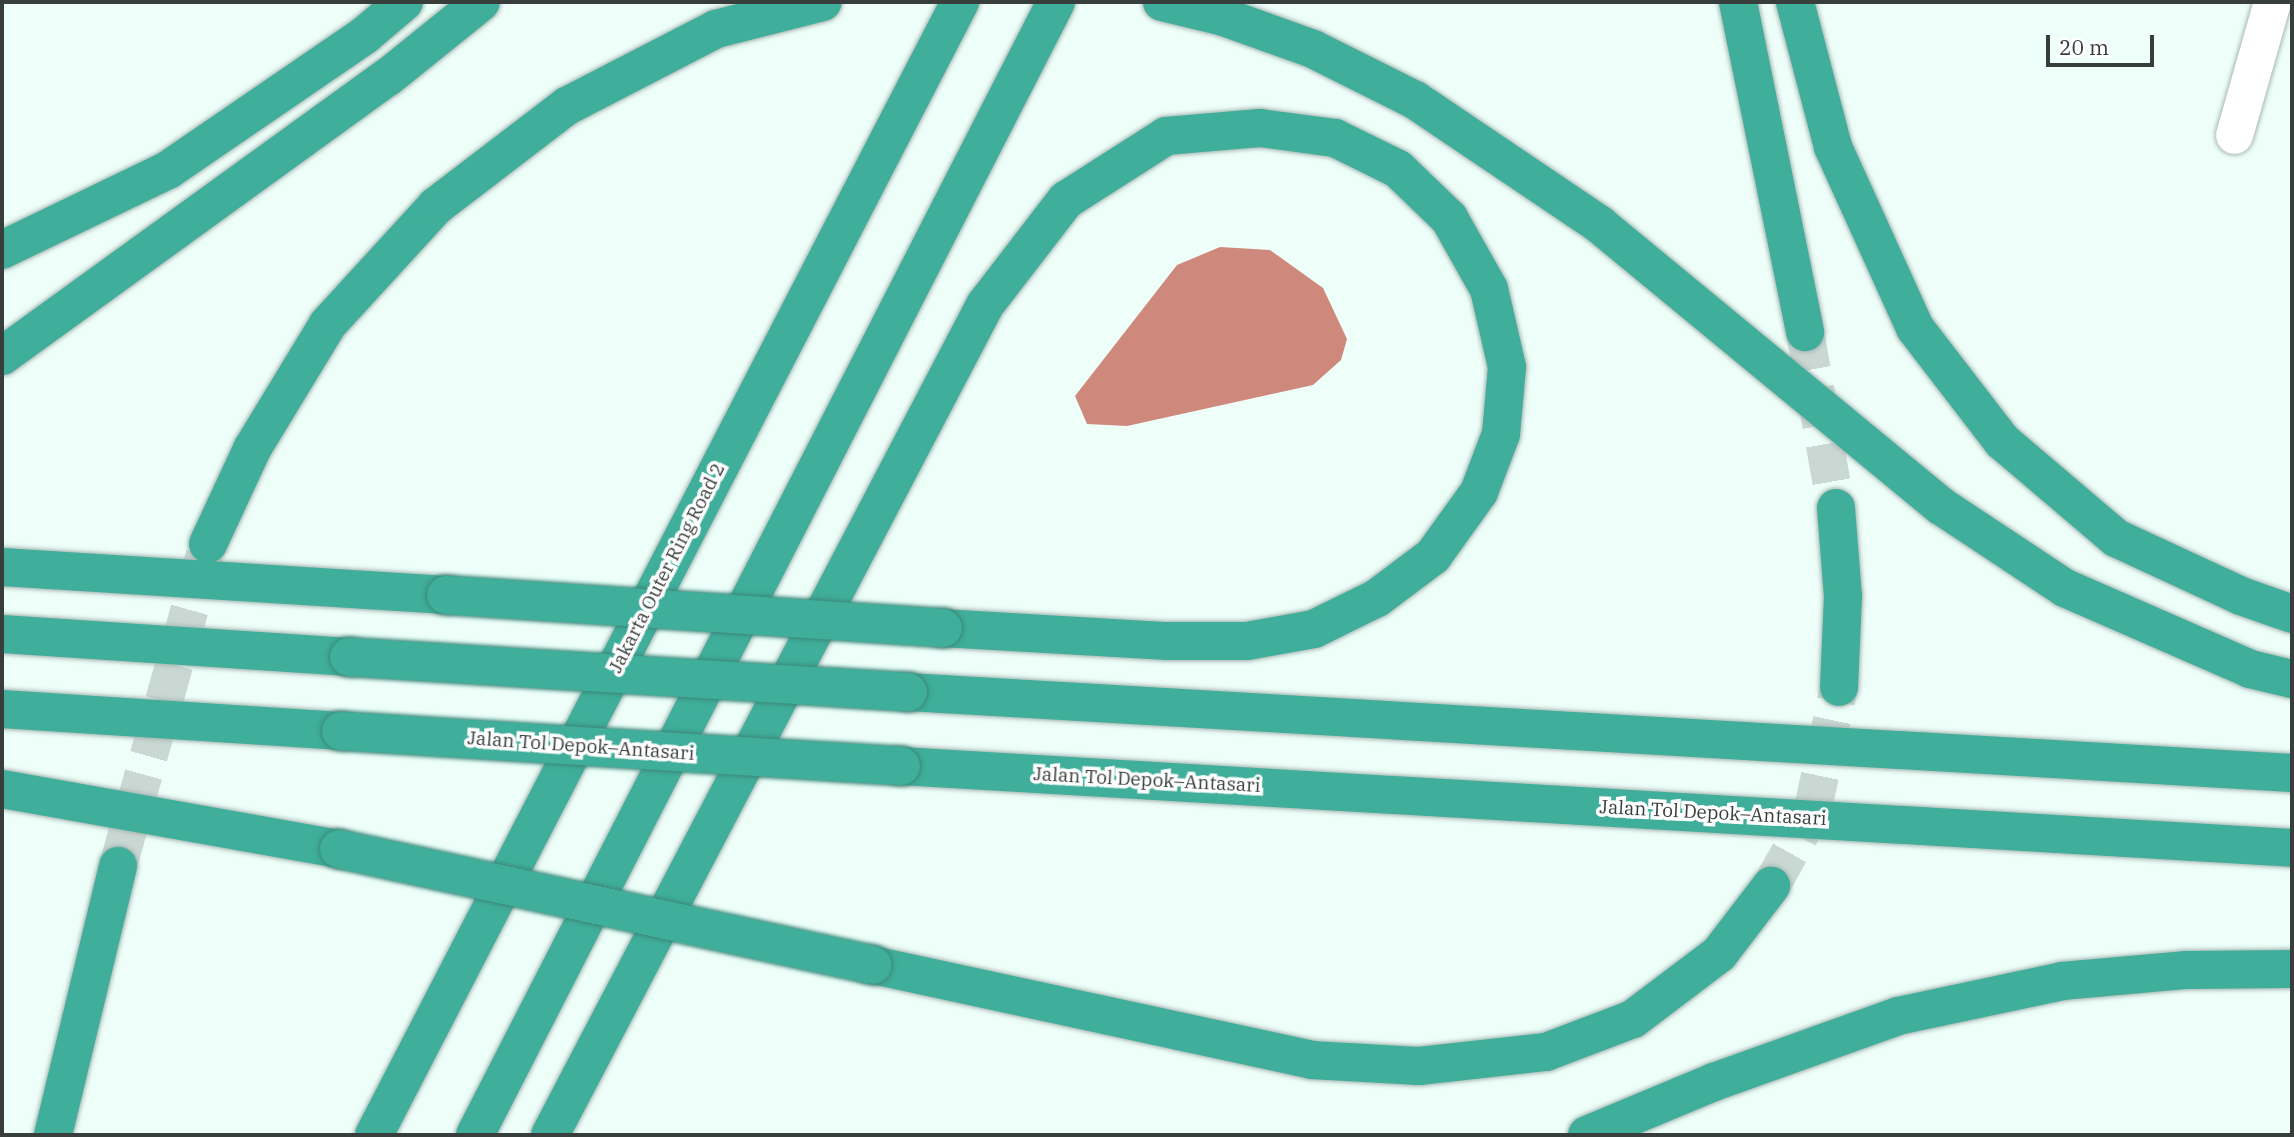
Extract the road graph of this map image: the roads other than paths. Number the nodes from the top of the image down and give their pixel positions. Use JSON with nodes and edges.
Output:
{"nodes":[{"id":1,"x":404,"y":2,"type":"edge"},
{"id":2,"x":481,"y":2,"type":"edge"},
{"id":3,"x":822,"y":2,"type":"edge"},
{"id":4,"x":960,"y":2,"type":"edge"},
{"id":5,"x":1056,"y":2,"type":"edge"},
{"id":6,"x":1162,"y":2,"type":"edge"},
{"id":7,"x":1738,"y":2,"type":"edge"},
{"id":8,"x":1795,"y":2,"type":"edge"},
{"id":9,"x":2272,"y":2,"type":"edge"},
{"id":10,"x":2234,"y":135,"type":"dead end"},
{"id":11,"x":2,"y":250,"type":"edge"},
{"id":12,"x":1805,"y":332,"type":"tunnel mouth"},
{"id":13,"x":2,"y":356,"type":"edge"},
{"id":14,"x":1836,"y":508,"type":"tunnel mouth"},
{"id":15,"x":208,"y":544,"type":"tunnel mouth"},
{"id":16,"x":2,"y":567,"type":"edge"},
{"id":17,"x":2292,"y":614,"type":"edge"},
{"id":18,"x":2,"y":634,"type":"edge"},
{"id":19,"x":2292,"y":679,"type":"edge"},
{"id":20,"x":1839,"y":687,"type":"tunnel mouth"},
{"id":21,"x":2,"y":709,"type":"edge"},
{"id":22,"x":2292,"y":773,"type":"edge"},
{"id":23,"x":2,"y":789,"type":"edge"},
{"id":24,"x":2292,"y":848,"type":"edge"},
{"id":25,"x":118,"y":866,"type":"tunnel mouth"},
{"id":26,"x":1771,"y":886,"type":"tunnel mouth"},
{"id":27,"x":2292,"y":969,"type":"edge"},
{"id":28,"x":1610,"y":1127,"type":"edge"},
{"id":29,"x":53,"y":1135,"type":"edge"},
{"id":30,"x":374,"y":1135,"type":"edge"},
{"id":31,"x":475,"y":1135,"type":"edge"},
{"id":32,"x":550,"y":1135,"type":"edge"},
{"id":33,"x":1587,"y":1135,"type":"edge"}],
"edges":[{"from":1,"to":11,"type":"highway"},
{"from":2,"to":13,"type":"highway"},
{"from":3,"to":15,"type":"highway"},
{"from":4,"to":30,"type":"highway","name":"Jakarta Outer Ring Road 2"},
{"from":5,"to":31,"type":"highway"},
{"from":6,"to":19,"type":"highway"},
{"from":7,"to":12,"type":"highway"},
{"from":8,"to":17,"type":"highway"},
{"from":9,"to":10,"type":"street"},
{"from":14,"to":20,"type":"highway"},
{"from":16,"to":32,"type":"highway","bridge":true},
{"from":18,"to":22,"type":"highway","bridge":true},
{"from":21,"to":24,"type":"highway","name":"Jalan Tol Depok–Antasari","bridge":true},
{"from":23,"to":26,"type":"highway","bridge":true},
{"from":25,"to":29,"type":"highway"},
{"from":27,"to":28,"type":"highway"},
{"from":28,"to":33,"type":"highway"}]}
